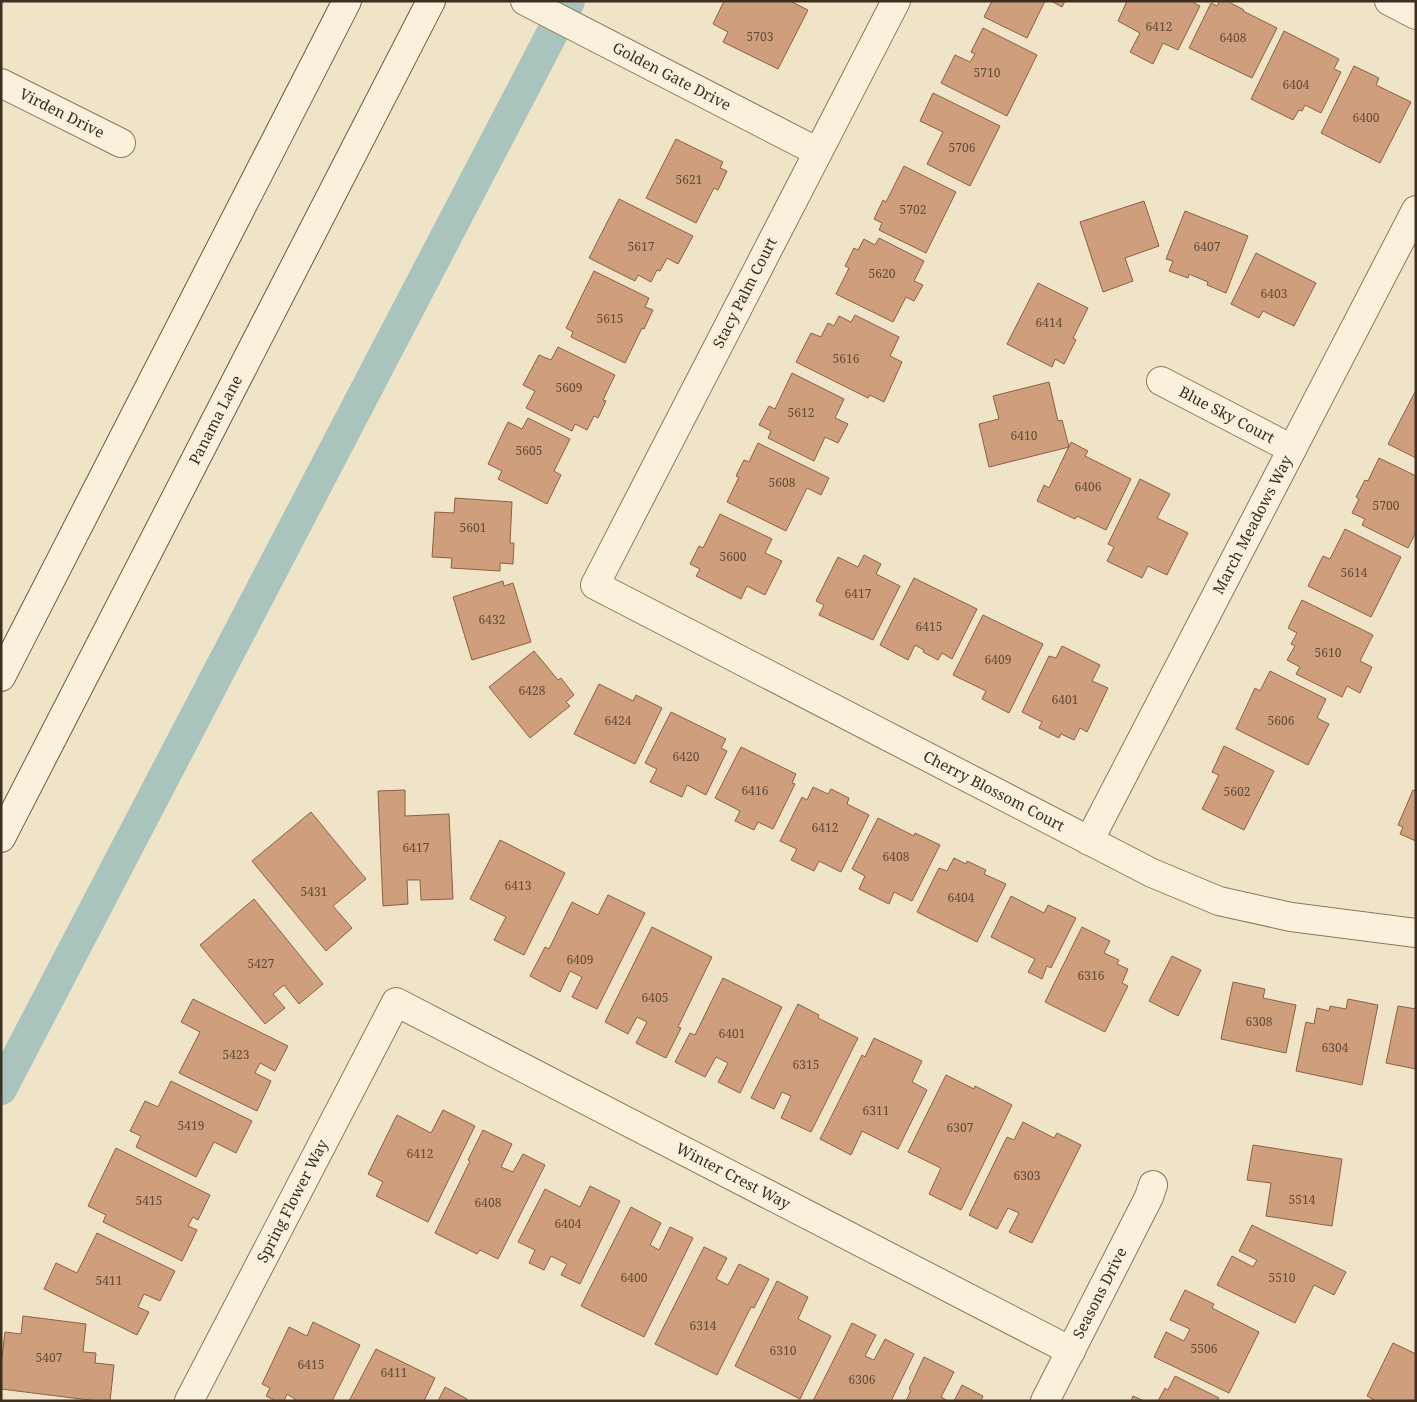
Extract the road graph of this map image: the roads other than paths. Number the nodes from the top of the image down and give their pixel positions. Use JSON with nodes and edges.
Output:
{"nodes":[{"id":1,"x":347,"y":1,"type":"edge"},
{"id":2,"x":430,"y":1,"type":"edge"},
{"id":3,"x":525,"y":1,"type":"edge"},
{"id":4,"x":896,"y":1,"type":"edge"},
{"id":5,"x":1389,"y":1,"type":"edge"},
{"id":6,"x":1416,"y":15,"type":"edge"},
{"id":7,"x":1,"y":83,"type":"edge"},
{"id":8,"x":121,"y":143,"type":"dead end"},
{"id":9,"x":818,"y":152,"type":"junction"},
{"id":10,"x":1416,"y":210,"type":"edge"},
{"id":11,"x":1161,"y":381,"type":"dead end"},
{"id":12,"x":1292,"y":449,"type":"junction"},
{"id":13,"x":595,"y":585,"type":"joint"},
{"id":14,"x":1,"y":677,"type":"edge"},
{"id":15,"x":1,"y":838,"type":"edge"},
{"id":16,"x":1089,"y":841,"type":"junction"},
{"id":17,"x":1416,"y":933,"type":"edge"},
{"id":18,"x":396,"y":1002,"type":"joint"},
{"id":19,"x":1153,"y":1185,"type":"dead end"},
{"id":20,"x":1071,"y":1351,"type":"junction"},
{"id":21,"x":189,"y":1401,"type":"edge"},
{"id":22,"x":1045,"y":1401,"type":"edge"}],
"edges":[{"from":1,"to":14,"type":"street"},
{"from":2,"to":15,"type":"street","name":"Panama Lane"},
{"from":3,"to":9,"type":"street","name":"Golden Gate Drive"},
{"from":4,"to":9,"type":"street","name":"Stacy Palm Court"},
{"from":5,"to":6,"type":"street"},
{"from":7,"to":8,"type":"street","name":"Virden Drive"},
{"from":9,"to":13,"type":"street","name":"Stacy Palm Court"},
{"from":10,"to":12,"type":"street","name":"March Meadows Way"},
{"from":11,"to":12,"type":"street","name":"Blue Sky Court"},
{"from":12,"to":16,"type":"street","name":"March Meadows Way"},
{"from":13,"to":16,"type":"street","name":"Cherry Blossom Court"},
{"from":16,"to":17,"type":"street","name":"Cherry Blossom Court"},
{"from":18,"to":20,"type":"street","name":"Winter Crest Way"},
{"from":18,"to":21,"type":"street","name":"Spring Flower Way"},
{"from":19,"to":20,"type":"street","name":"Seasons Drive"},
{"from":20,"to":22,"type":"street","name":"Seasons Drive"}]}
